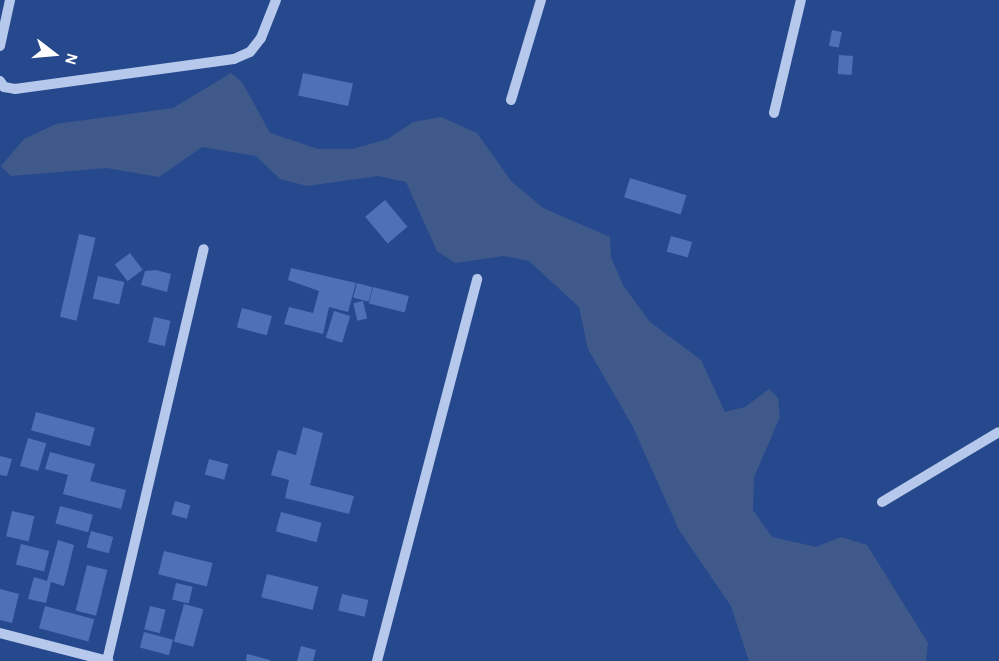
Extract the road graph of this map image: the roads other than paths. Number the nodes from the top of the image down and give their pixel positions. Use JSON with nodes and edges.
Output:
{"nodes":[{"id":1,"x":10,"y":0,"type":"edge"},
{"id":2,"x":276,"y":0,"type":"edge"},
{"id":3,"x":541,"y":0,"type":"edge"},
{"id":4,"x":801,"y":0,"type":"edge"},
{"id":5,"x":0,"y":46,"type":"edge"},
{"id":6,"x":0,"y":81,"type":"edge"},
{"id":7,"x":511,"y":100,"type":"dead end"},
{"id":8,"x":774,"y":112,"type":"dead end"},
{"id":9,"x":204,"y":249,"type":"dead end"},
{"id":10,"x":477,"y":279,"type":"dead end"},
{"id":11,"x":999,"y":432,"type":"edge"},
{"id":12,"x":882,"y":502,"type":"dead end"},
{"id":13,"x":0,"y":633,"type":"edge"},
{"id":14,"x":108,"y":661,"type":"edge"},
{"id":15,"x":377,"y":661,"type":"edge"}],
"edges":[{"from":1,"to":5,"type":"street"},
{"from":2,"to":6,"type":"street"},
{"from":3,"to":7,"type":"street"},
{"from":4,"to":8,"type":"street"},
{"from":9,"to":14,"type":"street"},
{"from":10,"to":15,"type":"street"},
{"from":11,"to":12,"type":"street"},
{"from":13,"to":14,"type":"street"}]}
